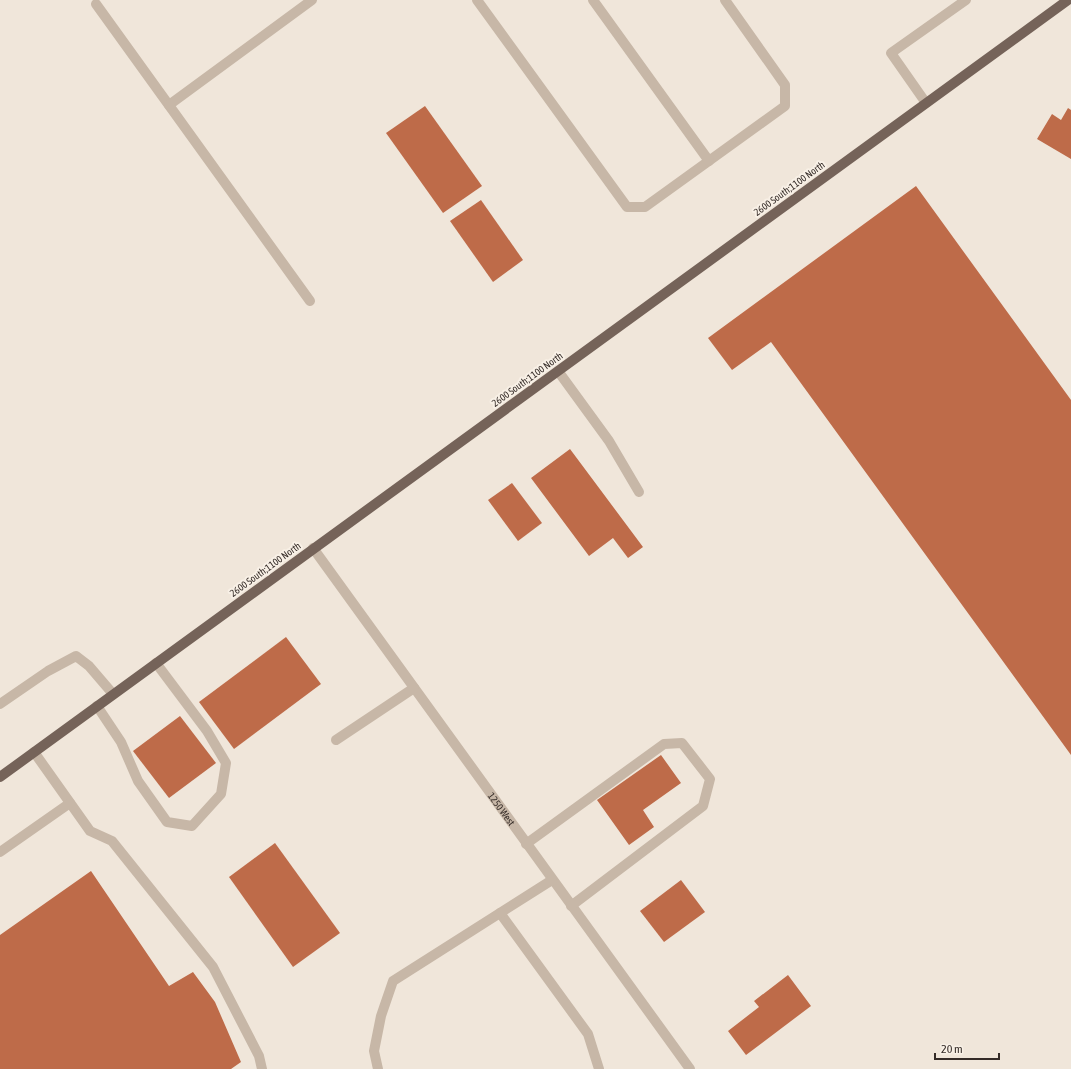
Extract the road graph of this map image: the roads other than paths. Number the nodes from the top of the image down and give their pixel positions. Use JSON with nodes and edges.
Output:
{"nodes":[{"id":1,"x":312,"y":0,"type":"edge"},
{"id":2,"x":477,"y":0,"type":"edge"},
{"id":3,"x":593,"y":0,"type":"edge"},
{"id":4,"x":725,"y":0,"type":"edge"},
{"id":5,"x":966,"y":0,"type":"edge"},
{"id":6,"x":1068,"y":0,"type":"edge"},
{"id":7,"x":97,"y":1,"type":"edge"},
{"id":8,"x":926,"y":103,"type":"junction"},
{"id":9,"x":168,"y":105,"type":"junction"},
{"id":10,"x":709,"y":161,"type":"junction"},
{"id":11,"x":310,"y":301,"type":"dead end"},
{"id":12,"x":558,"y":371,"type":"junction"},
{"id":13,"x":639,"y":492,"type":"dead end"},
{"id":14,"x":313,"y":548,"type":"junction"},
{"id":15,"x":156,"y":663,"type":"junction"},
{"id":16,"x":414,"y":688,"type":"junction"},
{"id":17,"x":113,"y":694,"type":"junction"},
{"id":18,"x":0,"y":704,"type":"edge"},
{"id":19,"x":96,"y":706,"type":"junction"},
{"id":20,"x":336,"y":740,"type":"dead end"},
{"id":21,"x":34,"y":752,"type":"junction"},
{"id":22,"x":0,"y":776,"type":"edge"},
{"id":23,"x":70,"y":803,"type":"junction"},
{"id":24,"x":526,"y":844,"type":"junction"},
{"id":25,"x":0,"y":852,"type":"edge"},
{"id":26,"x":552,"y":880,"type":"junction"},
{"id":27,"x":571,"y":906,"type":"junction"},
{"id":28,"x":500,"y":913,"type":"junction"},
{"id":29,"x":262,"y":1069,"type":"edge"},
{"id":30,"x":378,"y":1069,"type":"edge"},
{"id":31,"x":599,"y":1069,"type":"edge"},
{"id":32,"x":690,"y":1069,"type":"edge"}],
"edges":[{"from":1,"to":9,"type":"street"},
{"from":2,"to":10,"type":"street"},
{"from":3,"to":10,"type":"street"},
{"from":4,"to":10,"type":"street"},
{"from":5,"to":8,"type":"street"},
{"from":6,"to":8,"type":"main road","name":"2600 South;1100 North"},
{"from":7,"to":9,"type":"street"},
{"from":8,"to":12,"type":"main road","name":"2600 South;1100 North"},
{"from":9,"to":11,"type":"street"},
{"from":12,"to":13,"type":"street"},
{"from":12,"to":14,"type":"main road","name":"2600 South;1100 North"},
{"from":14,"to":15,"type":"main road","name":"2600 South;1100 North"},
{"from":14,"to":16,"type":"street","name":"1250 West"},
{"from":15,"to":17,"type":"main road","name":"2600 South;1100 North"},
{"from":15,"to":19,"type":"street"},
{"from":16,"to":20,"type":"street"},
{"from":16,"to":24,"type":"street","name":"1250 West"},
{"from":17,"to":18,"type":"street"},
{"from":17,"to":19,"type":"main road","name":"2600 South;1100 North"},
{"from":19,"to":21,"type":"main road","name":"2600 South;1100 North"},
{"from":21,"to":22,"type":"main road","name":"2600 South;1100 North"},
{"from":21,"to":23,"type":"street"},
{"from":23,"to":25,"type":"street"},
{"from":23,"to":29,"type":"street"},
{"from":24,"to":26,"type":"street","name":"1250 West"},
{"from":24,"to":27,"type":"street"},
{"from":26,"to":27,"type":"street","name":"1250 West"},
{"from":26,"to":28,"type":"street"},
{"from":27,"to":32,"type":"street","name":"1250 West"},
{"from":28,"to":30,"type":"street"},
{"from":28,"to":31,"type":"street"}]}
